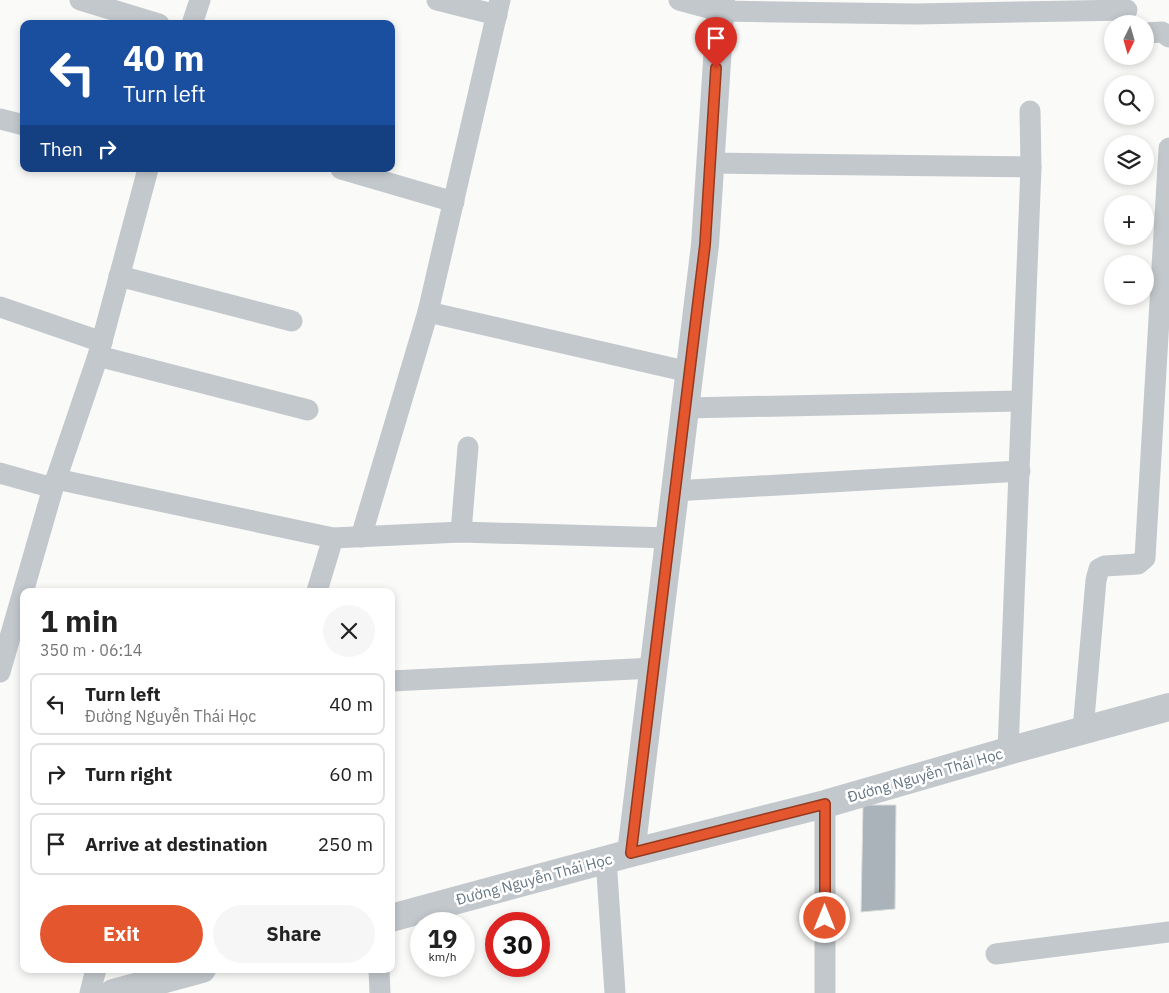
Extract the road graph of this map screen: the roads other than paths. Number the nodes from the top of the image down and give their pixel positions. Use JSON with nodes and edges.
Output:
{"nodes":[{"id":1,"x":80,"y":0,"type":"edge"},
{"id":2,"x":200,"y":0,"type":"edge"},
{"id":3,"x":437,"y":0,"type":"edge"},
{"id":4,"x":679,"y":0,"type":"edge"},
{"id":5,"x":720,"y":5,"type":"edge"},
{"id":6,"x":498,"y":7,"type":"edge"},
{"id":7,"x":1127,"y":11,"type":"edge"},
{"id":8,"x":146,"y":20,"type":"edge"},
{"id":9,"x":193,"y":20,"type":"edge"},
{"id":10,"x":1154,"y":32,"type":"edge"},
{"id":11,"x":1169,"y":37,"type":"edge"},
{"id":12,"x":1030,"y":111,"type":"dead end"},
{"id":13,"x":0,"y":118,"type":"edge"},
{"id":14,"x":20,"y":123,"type":"edge"},
{"id":15,"x":1169,"y":148,"type":"edge"},
{"id":16,"x":710,"y":163,"type":"junction"},
{"id":17,"x":1031,"y":167,"type":"junction"},
{"id":18,"x":147,"y":172,"type":"edge"},
{"id":19,"x":351,"y":172,"type":"edge"},
{"id":20,"x":454,"y":202,"type":"junction"},
{"id":21,"x":119,"y":276,"type":"junction"},
{"id":22,"x":0,"y":307,"type":"edge"},
{"id":23,"x":428,"y":312,"type":"junction"},
{"id":24,"x":292,"y":321,"type":"dead end"},
{"id":25,"x":100,"y":349,"type":"junction"},
{"id":26,"x":689,"y":372,"type":"junction"},
{"id":27,"x":1021,"y":401,"type":"junction"},
{"id":28,"x":685,"y":408,"type":"junction"},
{"id":29,"x":308,"y":410,"type":"dead end"},
{"id":30,"x":468,"y":447,"type":"dead end"},
{"id":31,"x":1020,"y":471,"type":"junction"},
{"id":32,"x":0,"y":473,"type":"edge"},
{"id":33,"x":55,"y":484,"type":"junction"},
{"id":34,"x":674,"y":491,"type":"junction"},
{"id":35,"x":461,"y":532,"type":"junction"},
{"id":36,"x":361,"y":537,"type":"junction"},
{"id":37,"x":333,"y":538,"type":"junction"},
{"id":38,"x":669,"y":538,"type":"junction"},
{"id":39,"x":25,"y":588,"type":"edge"},
{"id":40,"x":318,"y":588,"type":"edge"},
{"id":41,"x":20,"y":604,"type":"edge"},
{"id":42,"x":654,"y":668,"type":"junction"},
{"id":43,"x":0,"y":672,"type":"edge"},
{"id":44,"x":395,"y":681,"type":"edge"},
{"id":45,"x":1169,"y":707,"type":"edge"},
{"id":46,"x":1082,"y":730,"type":"junction"},
{"id":47,"x":1008,"y":750,"type":"junction"},
{"id":48,"x":825,"y":804,"type":"junction"},
{"id":49,"x":618,"y":856,"type":"junction"},
{"id":50,"x":395,"y":917,"type":"edge"},
{"id":51,"x":1169,"y":932,"type":"edge"},
{"id":52,"x":996,"y":954,"type":"dead end"},
{"id":53,"x":95,"y":973,"type":"edge"},
{"id":54,"x":187,"y":973,"type":"edge"},
{"id":55,"x":379,"y":973,"type":"edge"},
{"id":56,"x":90,"y":993,"type":"edge"},
{"id":57,"x":113,"y":993,"type":"edge"},
{"id":58,"x":380,"y":993,"type":"edge"},
{"id":59,"x":615,"y":993,"type":"edge"},
{"id":60,"x":825,"y":993,"type":"edge"}],
"edges":[{"from":1,"to":8,"type":"street"},
{"from":2,"to":9,"type":"street"},
{"from":3,"to":6,"type":"street"},
{"from":4,"to":5,"type":"street"},
{"from":5,"to":7,"type":"street"},
{"from":5,"to":16,"type":"street"},
{"from":6,"to":20,"type":"street"},
{"from":10,"to":11,"type":"street"},
{"from":12,"to":17,"type":"street"},
{"from":13,"to":14,"type":"street"},
{"from":15,"to":46,"type":"street"},
{"from":16,"to":17,"type":"street"},
{"from":16,"to":26,"type":"street"},
{"from":17,"to":27,"type":"street"},
{"from":18,"to":21,"type":"street"},
{"from":19,"to":20,"type":"street"},
{"from":20,"to":23,"type":"street"},
{"from":21,"to":24,"type":"street"},
{"from":21,"to":25,"type":"street"},
{"from":22,"to":25,"type":"street"},
{"from":23,"to":26,"type":"street"},
{"from":23,"to":36,"type":"street"},
{"from":25,"to":29,"type":"street"},
{"from":25,"to":33,"type":"street"},
{"from":26,"to":28,"type":"street"},
{"from":27,"to":28,"type":"street"},
{"from":27,"to":31,"type":"street"},
{"from":28,"to":34,"type":"street"},
{"from":30,"to":35,"type":"street"},
{"from":31,"to":34,"type":"street"},
{"from":31,"to":47,"type":"street"},
{"from":32,"to":33,"type":"street"},
{"from":33,"to":37,"type":"street"},
{"from":33,"to":39,"type":"street"},
{"from":34,"to":38,"type":"street"},
{"from":35,"to":36,"type":"street"},
{"from":35,"to":38,"type":"street"},
{"from":36,"to":37,"type":"street"},
{"from":37,"to":40,"type":"street"},
{"from":38,"to":42,"type":"street"},
{"from":41,"to":43,"type":"street"},
{"from":42,"to":44,"type":"street"},
{"from":42,"to":49,"type":"street"},
{"from":45,"to":46,"type":"street","name":"Đường Nguyễn Thái Học"},
{"from":46,"to":47,"type":"street","name":"Đường Nguyễn Thái Học"},
{"from":47,"to":48,"type":"street","name":"Đường Nguyễn Thái Học"},
{"from":48,"to":49,"type":"street","name":"Đường Nguyễn Thái Học"},
{"from":48,"to":60,"type":"street"},
{"from":49,"to":50,"type":"street","name":"Đường Nguyễn Thái Học"},
{"from":49,"to":59,"type":"street"},
{"from":51,"to":52,"type":"street"},
{"from":53,"to":56,"type":"street"},
{"from":54,"to":57,"type":"street"},
{"from":55,"to":58,"type":"street"}]}
